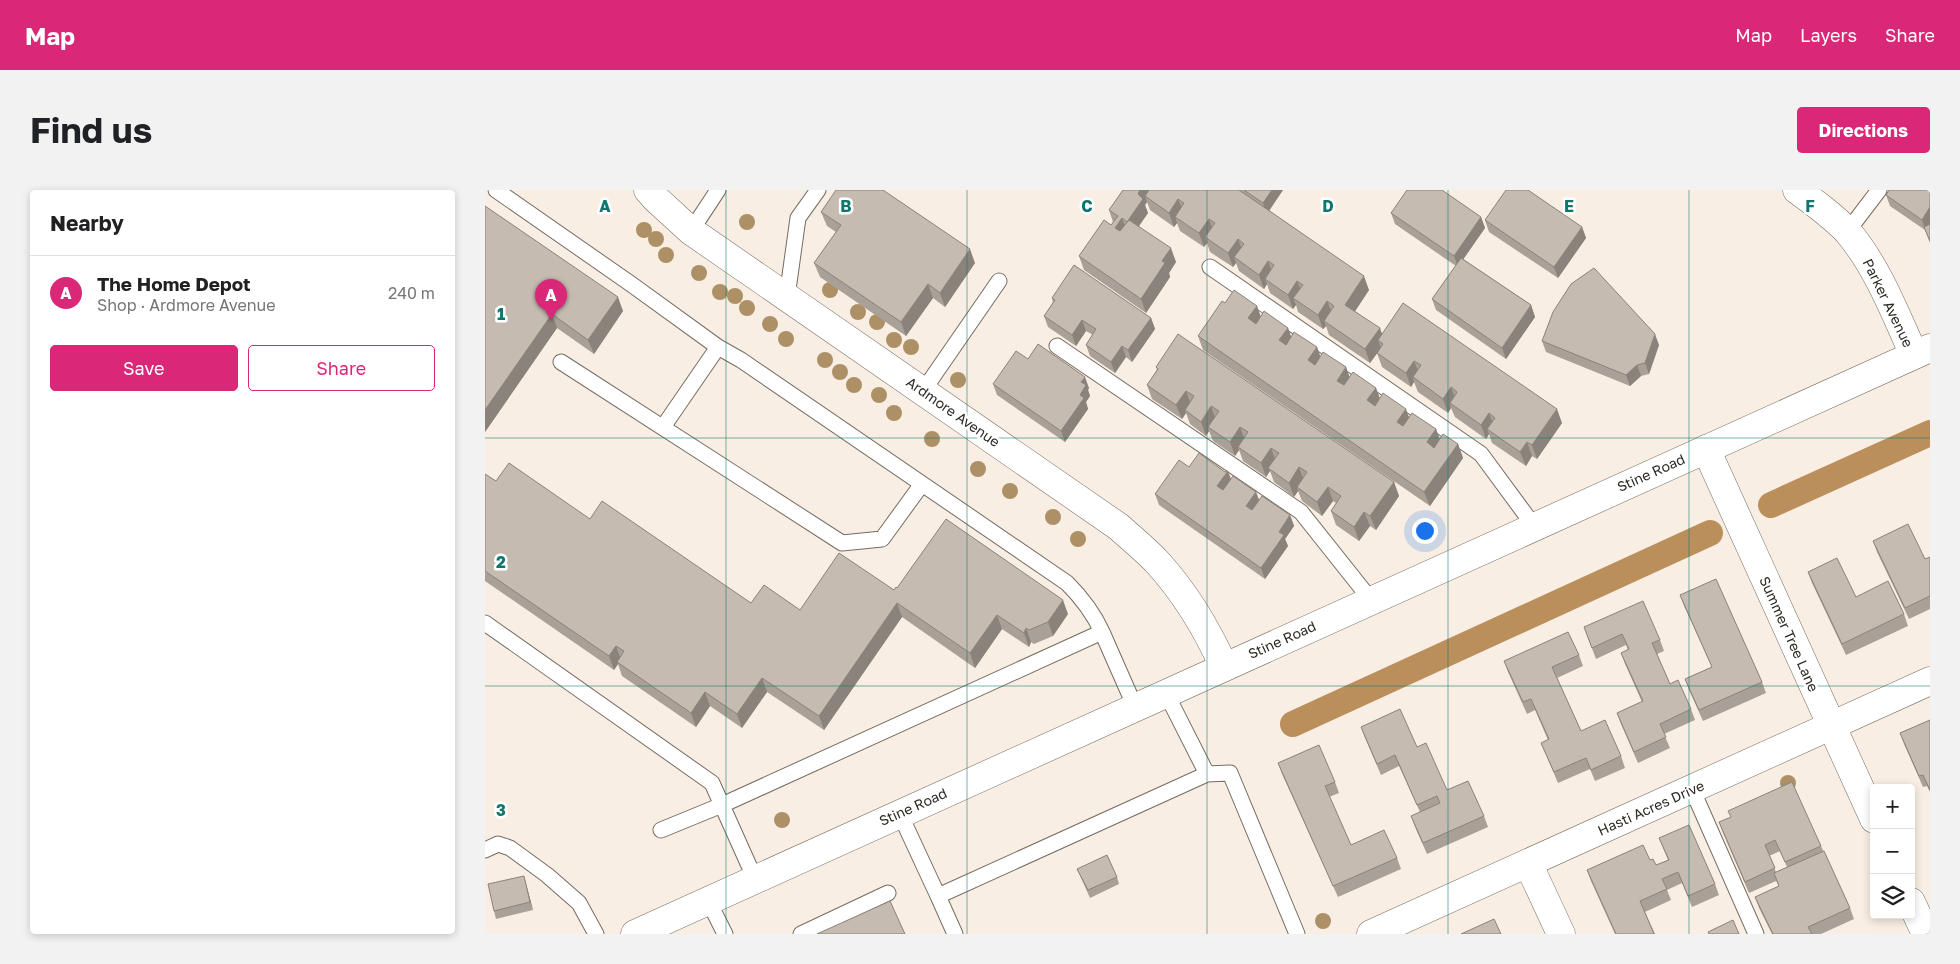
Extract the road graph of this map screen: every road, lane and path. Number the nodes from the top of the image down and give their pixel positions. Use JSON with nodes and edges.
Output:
{"nodes":[{"id":1,"x":496,"y":190,"type":"edge"},
{"id":2,"x":648,"y":190,"type":"edge"},
{"id":3,"x":718,"y":190,"type":"edge"},
{"id":4,"x":818,"y":190,"type":"edge"},
{"id":5,"x":1797,"y":190,"type":"edge"},
{"id":6,"x":1879,"y":190,"type":"edge"},
{"id":7,"x":691,"y":231,"type":"junction"},
{"id":8,"x":1847,"y":232,"type":"junction"},
{"id":9,"x":1210,"y":267,"type":"dead end"},
{"id":10,"x":999,"y":281,"type":"dead end"},
{"id":11,"x":787,"y":297,"type":"junction"},
{"id":12,"x":1057,"y":346,"type":"dead end"},
{"id":13,"x":718,"y":347,"type":"junction"},
{"id":14,"x":1922,"y":351,"type":"edge"},
{"id":15,"x":561,"y":362,"type":"dead end"},
{"id":16,"x":923,"y":391,"type":"junction"},
{"id":17,"x":663,"y":427,"type":"junction"},
{"id":18,"x":1705,"y":449,"type":"junction"},
{"id":19,"x":922,"y":484,"type":"junction"},
{"id":20,"x":1534,"y":526,"type":"junction"},
{"id":21,"x":1371,"y":600,"type":"junction"},
{"id":22,"x":485,"y":623,"type":"edge"},
{"id":23,"x":1102,"y":632,"type":"junction"},
{"id":24,"x":1224,"y":667,"type":"junction"},
{"id":25,"x":1930,"y":681,"type":"edge"},
{"id":26,"x":1165,"y":693,"type":"junction"},
{"id":27,"x":1135,"y":707,"type":"junction"},
{"id":28,"x":1831,"y":726,"type":"junction"},
{"id":29,"x":1207,"y":774,"type":"junction"},
{"id":30,"x":1692,"y":789,"type":"junction"},
{"id":31,"x":722,"y":805,"type":"junction"},
{"id":32,"x":1870,"y":811,"type":"edge"},
{"id":33,"x":900,"y":814,"type":"junction"},
{"id":34,"x":661,"y":830,"type":"dead end"},
{"id":35,"x":485,"y":850,"type":"edge"},
{"id":36,"x":1529,"y":863,"type":"junction"},
{"id":37,"x":755,"y":879,"type":"junction"},
{"id":38,"x":888,"y":893,"type":"dead end"},
{"id":39,"x":938,"y":896,"type":"junction"},
{"id":40,"x":708,"y":900,"type":"junction"},
{"id":41,"x":1915,"y":911,"type":"edge"},
{"id":42,"x":595,"y":934,"type":"edge"},
{"id":43,"x":635,"y":934,"type":"edge"},
{"id":44,"x":725,"y":934,"type":"edge"},
{"id":45,"x":801,"y":934,"type":"edge"},
{"id":46,"x":955,"y":934,"type":"edge"},
{"id":47,"x":1297,"y":934,"type":"edge"},
{"id":48,"x":1371,"y":934,"type":"edge"},
{"id":49,"x":1561,"y":934,"type":"edge"},
{"id":50,"x":1756,"y":934,"type":"edge"},
{"id":51,"x":1926,"y":934,"type":"edge"}],
"edges":[{"from":1,"to":13,"type":"lane"},
{"from":2,"to":7,"type":"street","name":"Ardmore Avenue"},
{"from":3,"to":7,"type":"lane"},
{"from":4,"to":11,"type":"lane"},
{"from":5,"to":8,"type":"street","name":"Parker Avenue"},
{"from":6,"to":8,"type":"lane"},
{"from":7,"to":11,"type":"street","name":"Ardmore Avenue"},
{"from":8,"to":14,"type":"street","name":"Parker Avenue"},
{"from":9,"to":20,"type":"lane"},
{"from":10,"to":16,"type":"lane"},
{"from":11,"to":16,"type":"street","name":"Ardmore Avenue"},
{"from":12,"to":21,"type":"lane"},
{"from":13,"to":17,"type":"lane"},
{"from":13,"to":19,"type":"lane"},
{"from":14,"to":18,"type":"street","name":"Stine Road"},
{"from":15,"to":17,"type":"lane"},
{"from":16,"to":24,"type":"street","name":"Ardmore Avenue"},
{"from":17,"to":19,"type":"lane"},
{"from":18,"to":20,"type":"street","name":"Stine Road"},
{"from":18,"to":28,"type":"street","name":"Summer Tree Lane"},
{"from":19,"to":23,"type":"lane"},
{"from":20,"to":21,"type":"street","name":"Stine Road"},
{"from":21,"to":24,"type":"street","name":"Stine Road"},
{"from":22,"to":31,"type":"lane"},
{"from":23,"to":27,"type":"lane"},
{"from":23,"to":31,"type":"lane"},
{"from":24,"to":26,"type":"street","name":"Stine Road"},
{"from":25,"to":28,"type":"street","name":"Hasti Acres Drive"},
{"from":26,"to":27,"type":"street","name":"Stine Road"},
{"from":26,"to":29,"type":"lane"},
{"from":27,"to":33,"type":"street","name":"Stine Road"},
{"from":28,"to":30,"type":"street","name":"Hasti Acres Drive"},
{"from":28,"to":32,"type":"street","name":"Summer Tree Lane"},
{"from":29,"to":39,"type":"lane"},
{"from":29,"to":47,"type":"lane"},
{"from":30,"to":36,"type":"street","name":"Hasti Acres Drive"},
{"from":30,"to":50,"type":"lane"},
{"from":31,"to":34,"type":"lane"},
{"from":31,"to":37,"type":"lane"},
{"from":33,"to":37,"type":"street","name":"Stine Road"},
{"from":33,"to":39,"type":"lane"},
{"from":35,"to":42,"type":"lane"},
{"from":36,"to":48,"type":"street","name":"Hasti Acres Drive"},
{"from":36,"to":49,"type":"street"},
{"from":37,"to":40,"type":"street","name":"Stine Road"},
{"from":38,"to":45,"type":"lane"},
{"from":39,"to":46,"type":"lane"},
{"from":40,"to":43,"type":"street","name":"Stine Road"},
{"from":40,"to":44,"type":"lane"},
{"from":41,"to":51,"type":"street"}]}
